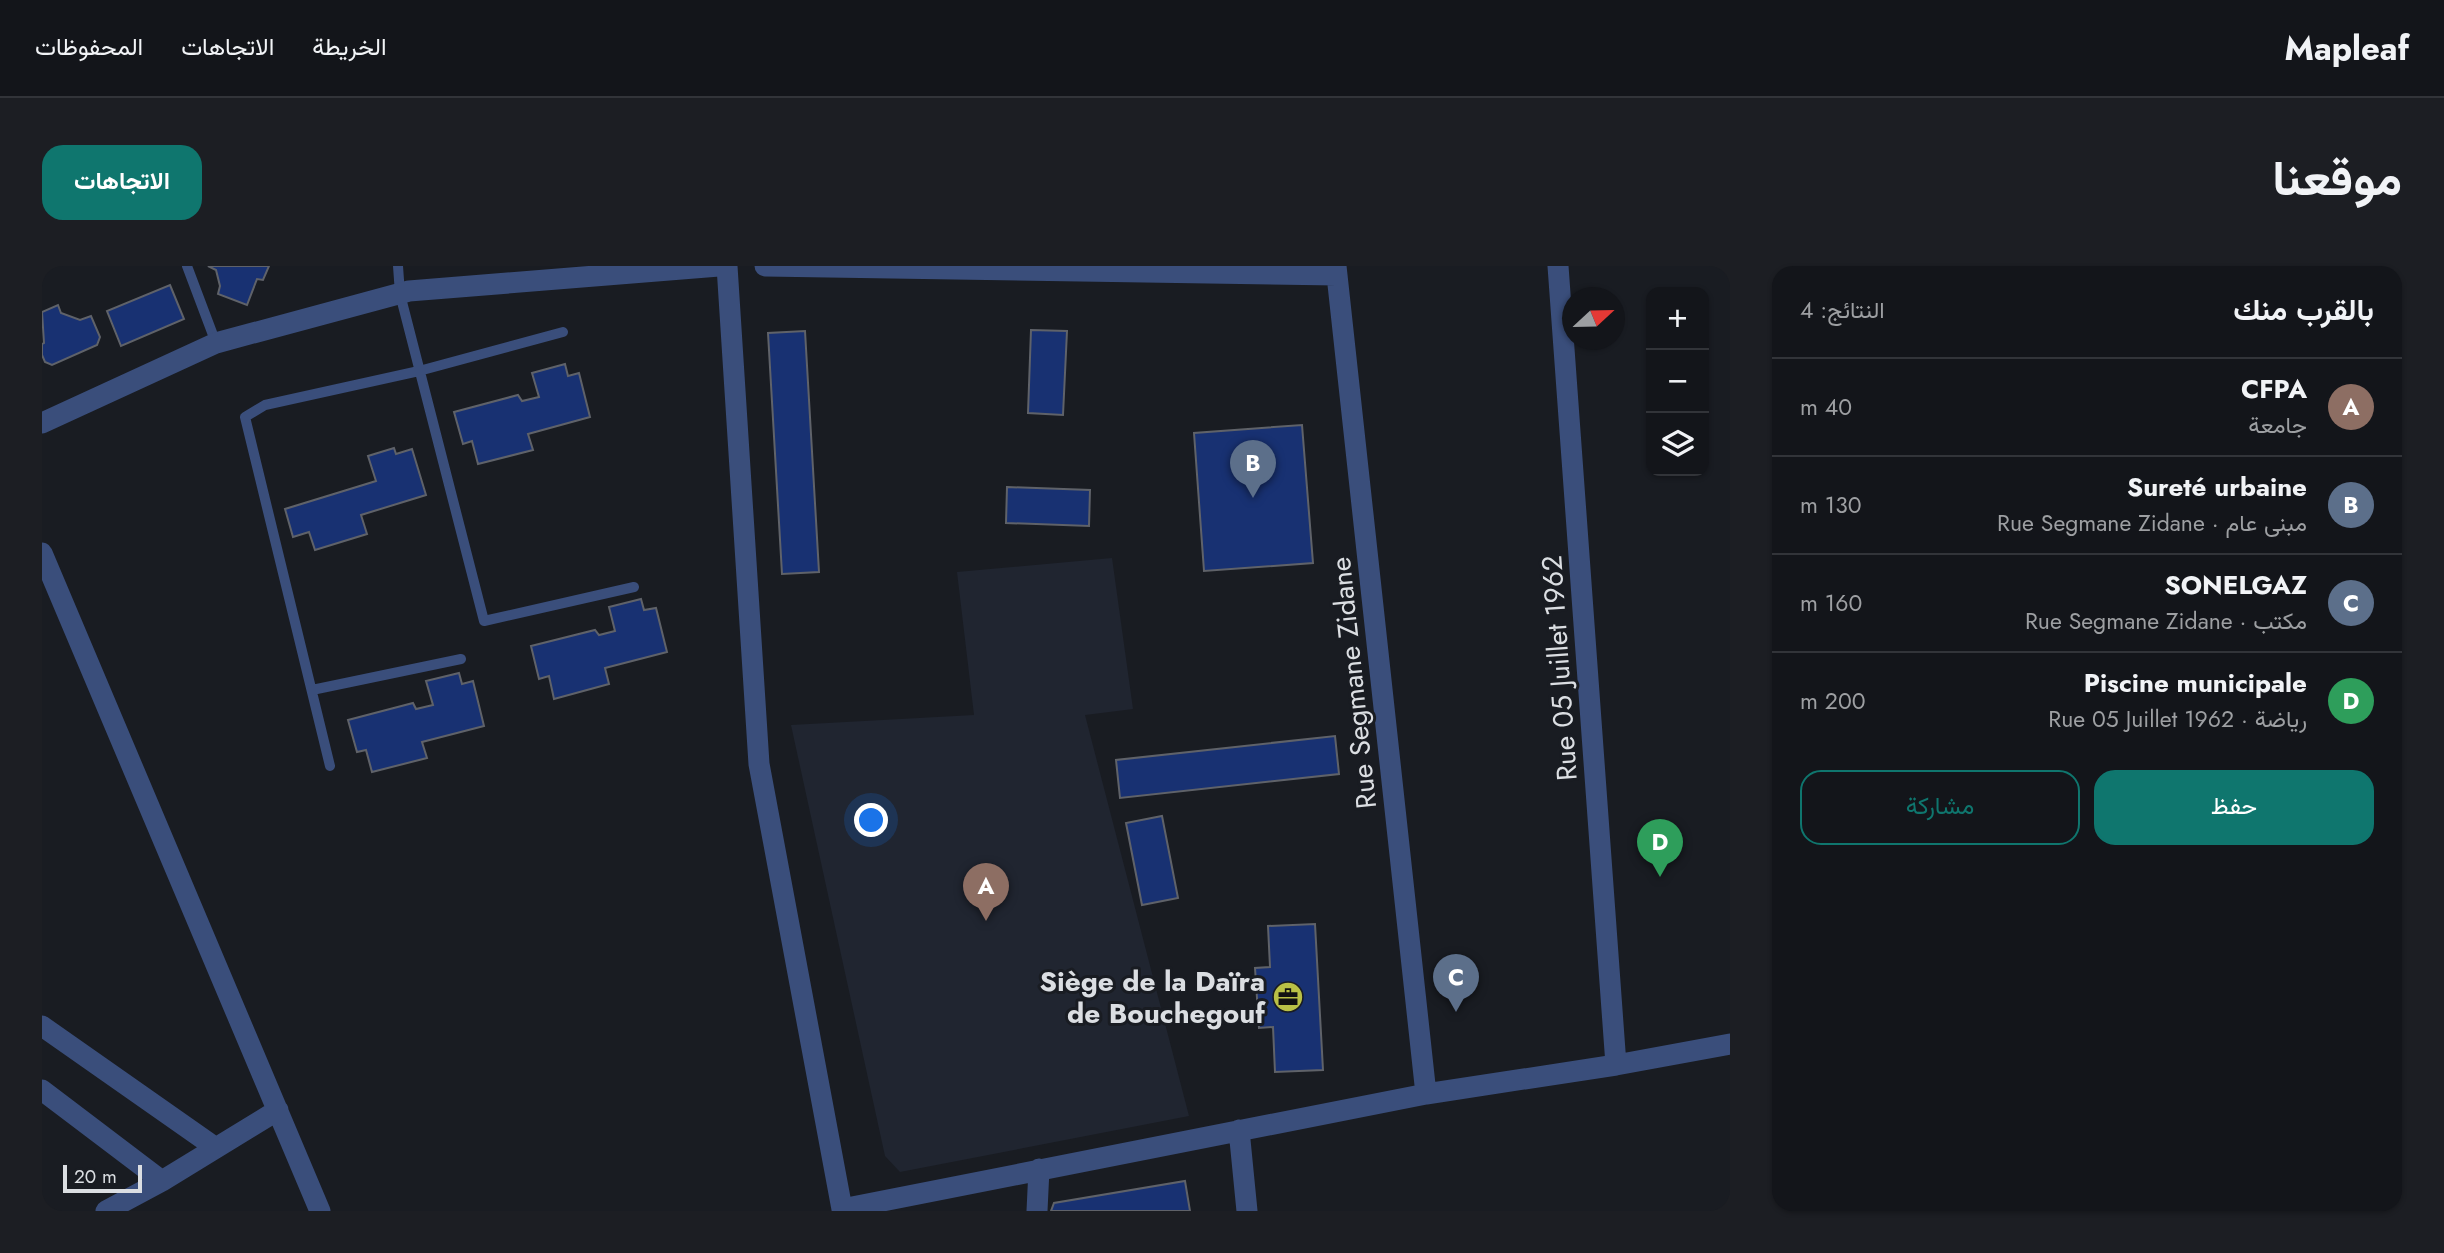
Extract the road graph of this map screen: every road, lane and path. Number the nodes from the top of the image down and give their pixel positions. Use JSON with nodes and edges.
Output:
{"nodes":[{"id":1,"x":187,"y":266,"type":"edge"},
{"id":2,"x":398,"y":266,"type":"edge"},
{"id":3,"x":719,"y":266,"type":"edge"},
{"id":4,"x":727,"y":266,"type":"edge"},
{"id":5,"x":765,"y":266,"type":"edge"},
{"id":6,"x":1558,"y":266,"type":"edge"},
{"id":7,"x":1337,"y":271,"type":"edge"},
{"id":8,"x":400,"y":294,"type":"junction"},
{"id":9,"x":563,"y":332,"type":"dead end"},
{"id":10,"x":216,"y":343,"type":"junction"},
{"id":11,"x":419,"y":371,"type":"junction"},
{"id":12,"x":42,"y":423,"type":"edge"},
{"id":13,"x":42,"y":553,"type":"edge"},
{"id":14,"x":634,"y":587,"type":"dead end"},
{"id":15,"x":461,"y":659,"type":"dead end"},
{"id":16,"x":312,"y":690,"type":"junction"},
{"id":17,"x":330,"y":766,"type":"dead end"},
{"id":18,"x":42,"y":1026,"type":"edge"},
{"id":19,"x":1730,"y":1044,"type":"edge"},
{"id":20,"x":1616,"y":1065,"type":"junction"},
{"id":21,"x":42,"y":1090,"type":"edge"},
{"id":22,"x":1426,"y":1094,"type":"junction"},
{"id":23,"x":278,"y":1110,"type":"junction"},
{"id":24,"x":1239,"y":1130,"type":"junction"},
{"id":25,"x":216,"y":1148,"type":"junction"},
{"id":26,"x":1039,"y":1169,"type":"junction"},
{"id":27,"x":162,"y":1181,"type":"junction"},
{"id":28,"x":838,"y":1210,"type":"edge"},
{"id":29,"x":106,"y":1211,"type":"edge"},
{"id":30,"x":320,"y":1211,"type":"edge"},
{"id":31,"x":1037,"y":1211,"type":"edge"},
{"id":32,"x":1247,"y":1211,"type":"edge"}],
"edges":[{"from":1,"to":10,"type":"lane"},
{"from":2,"to":8,"type":"lane"},
{"from":3,"to":8,"type":"street"},
{"from":4,"to":28,"type":"street"},
{"from":5,"to":7,"type":"street"},
{"from":6,"to":20,"type":"street","name":"Rue 05 Juillet 1962"},
{"from":7,"to":22,"type":"street","name":"Rue Segmane Zidane"},
{"from":8,"to":10,"type":"street"},
{"from":8,"to":11,"type":"lane"},
{"from":9,"to":11,"type":"lane"},
{"from":10,"to":12,"type":"street"},
{"from":11,"to":14,"type":"lane"},
{"from":11,"to":16,"type":"lane"},
{"from":13,"to":23,"type":"street"},
{"from":15,"to":16,"type":"lane"},
{"from":16,"to":17,"type":"lane"},
{"from":18,"to":25,"type":"street"},
{"from":19,"to":20,"type":"street"},
{"from":20,"to":22,"type":"street"},
{"from":21,"to":27,"type":"street"},
{"from":22,"to":24,"type":"street"},
{"from":23,"to":25,"type":"street"},
{"from":23,"to":30,"type":"street"},
{"from":24,"to":26,"type":"street"},
{"from":24,"to":32,"type":"street"},
{"from":25,"to":27,"type":"street"},
{"from":26,"to":28,"type":"street"},
{"from":26,"to":31,"type":"street"},
{"from":27,"to":29,"type":"street"}]}
